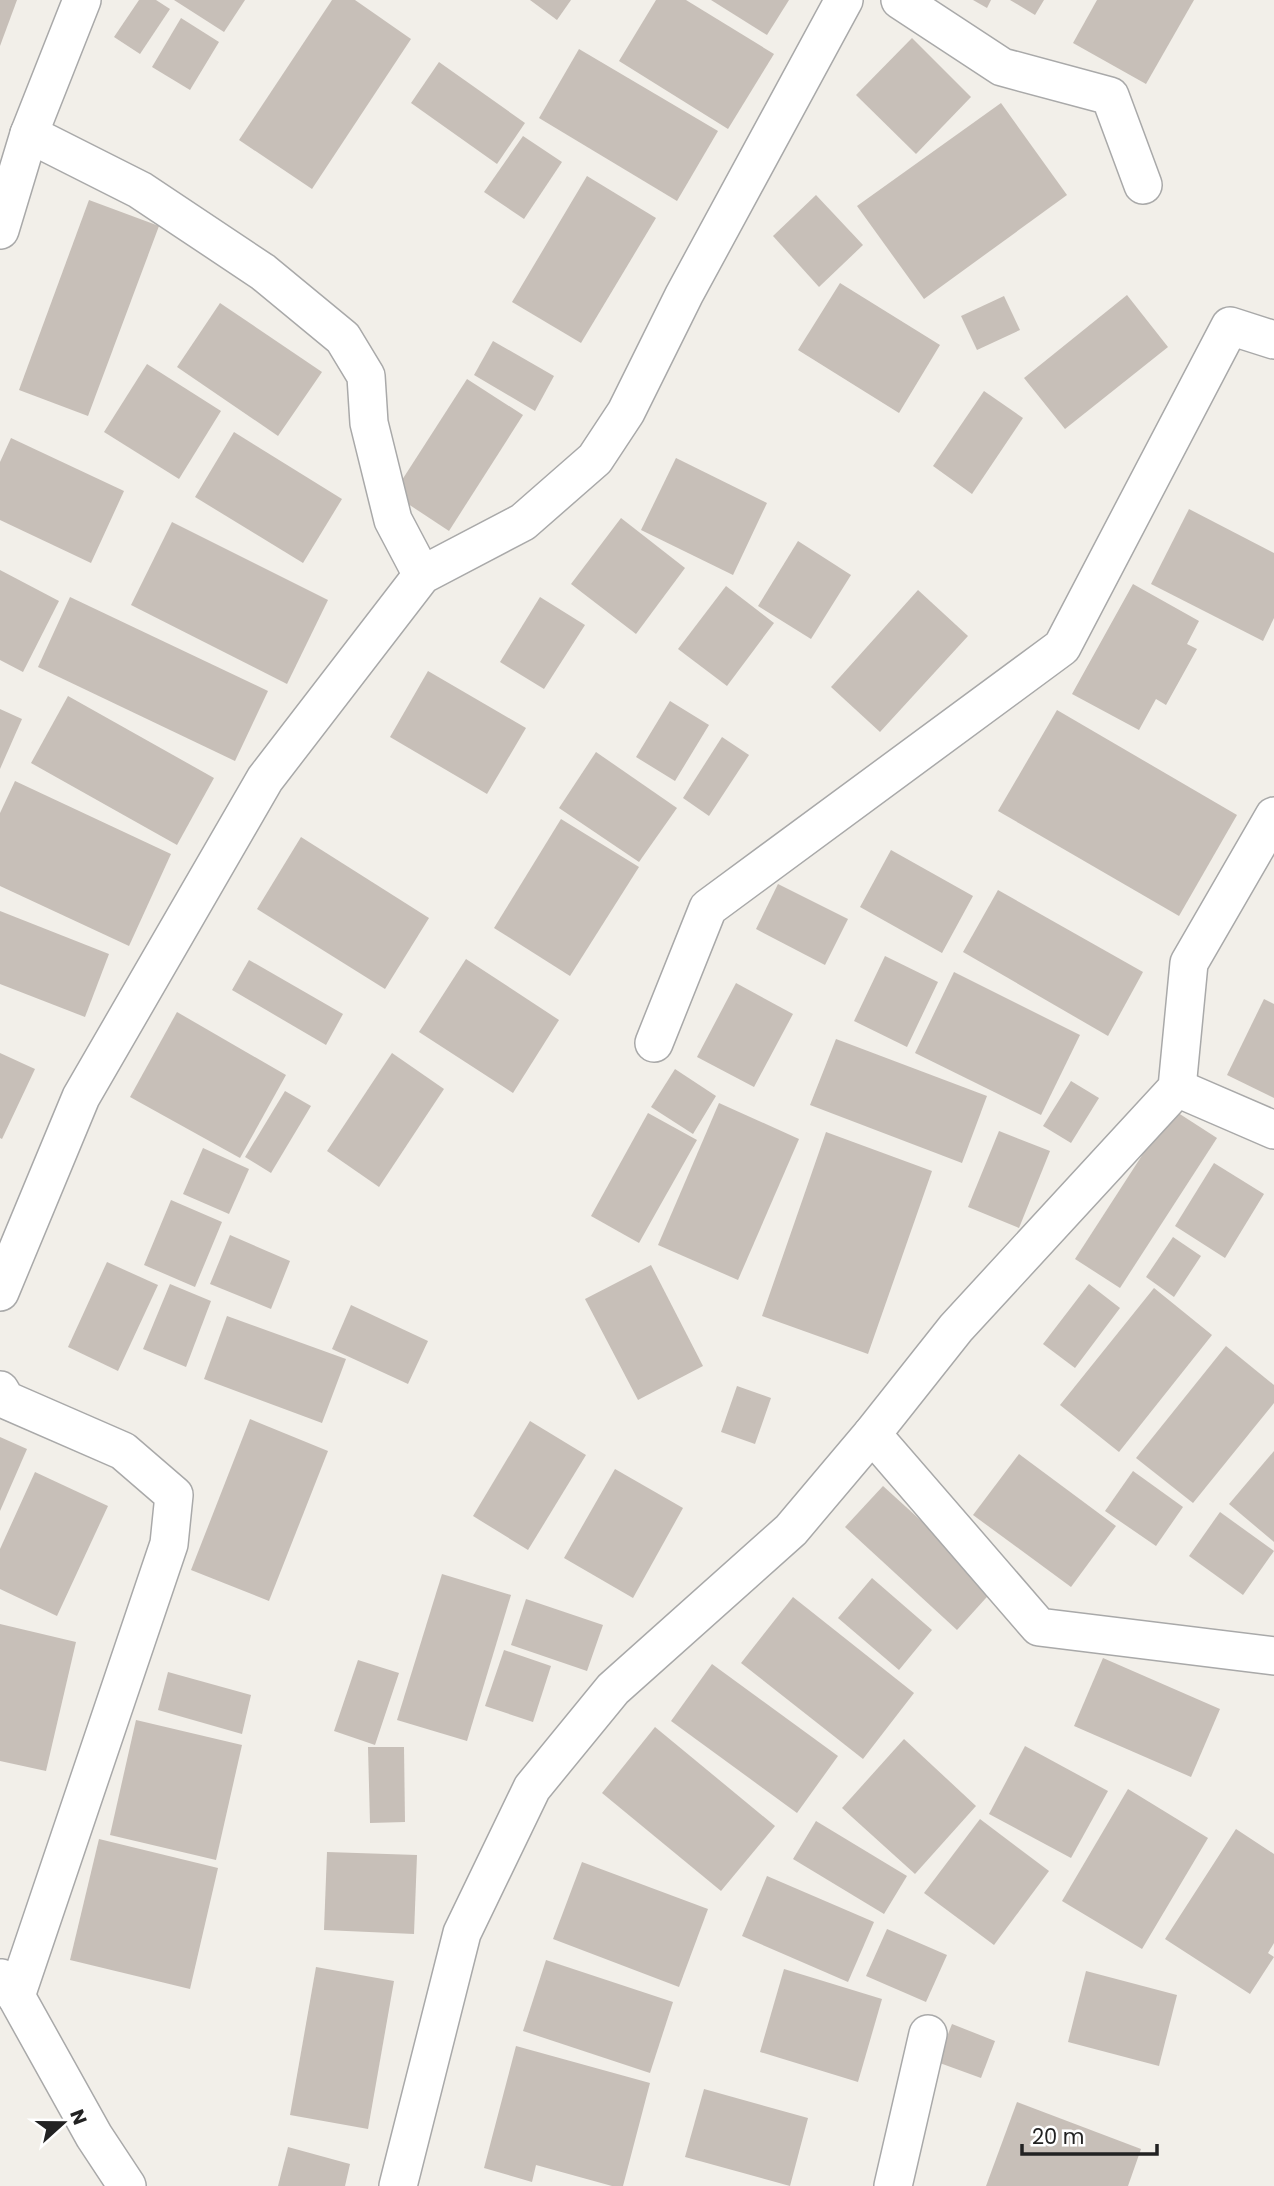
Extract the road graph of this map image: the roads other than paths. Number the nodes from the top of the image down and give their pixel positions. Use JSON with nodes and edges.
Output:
{"nodes":[{"id":1,"x":82,"y":0,"type":"edge"},
{"id":2,"x":844,"y":0,"type":"edge"},
{"id":3,"x":900,"y":0,"type":"edge"},
{"id":4,"x":29,"y":134,"type":"junction"},
{"id":5,"x":1143,"y":185,"type":"dead end"},
{"id":6,"x":0,"y":230,"type":"edge"},
{"id":7,"x":1274,"y":341,"type":"edge"},
{"id":8,"x":422,"y":575,"type":"junction"},
{"id":9,"x":1274,"y":816,"type":"edge"},
{"id":10,"x":654,"y":1042,"type":"dead end"},
{"id":11,"x":1177,"y":1088,"type":"junction"},
{"id":12,"x":1274,"y":1130,"type":"edge"},
{"id":13,"x":0,"y":1292,"type":"edge"},
{"id":14,"x":0,"y":1390,"type":"edge"},
{"id":15,"x":872,"y":1434,"type":"junction"},
{"id":16,"x":1274,"y":1656,"type":"edge"},
{"id":17,"x":8,"y":1987,"type":"edge"},
{"id":18,"x":928,"y":2034,"type":"dead end"},
{"id":19,"x":127,"y":2186,"type":"edge"},
{"id":20,"x":398,"y":2186,"type":"edge"},
{"id":21,"x":893,"y":2186,"type":"edge"}],
"edges":[{"from":1,"to":4,"type":"street"},
{"from":2,"to":8,"type":"street"},
{"from":3,"to":5,"type":"street"},
{"from":4,"to":6,"type":"street"},
{"from":4,"to":8,"type":"street"},
{"from":7,"to":10,"type":"street"},
{"from":8,"to":13,"type":"street"},
{"from":9,"to":11,"type":"street"},
{"from":11,"to":12,"type":"street"},
{"from":11,"to":15,"type":"street"},
{"from":14,"to":17,"type":"street"},
{"from":15,"to":16,"type":"street"},
{"from":15,"to":20,"type":"street"},
{"from":17,"to":19,"type":"street"},
{"from":18,"to":21,"type":"street"}]}
